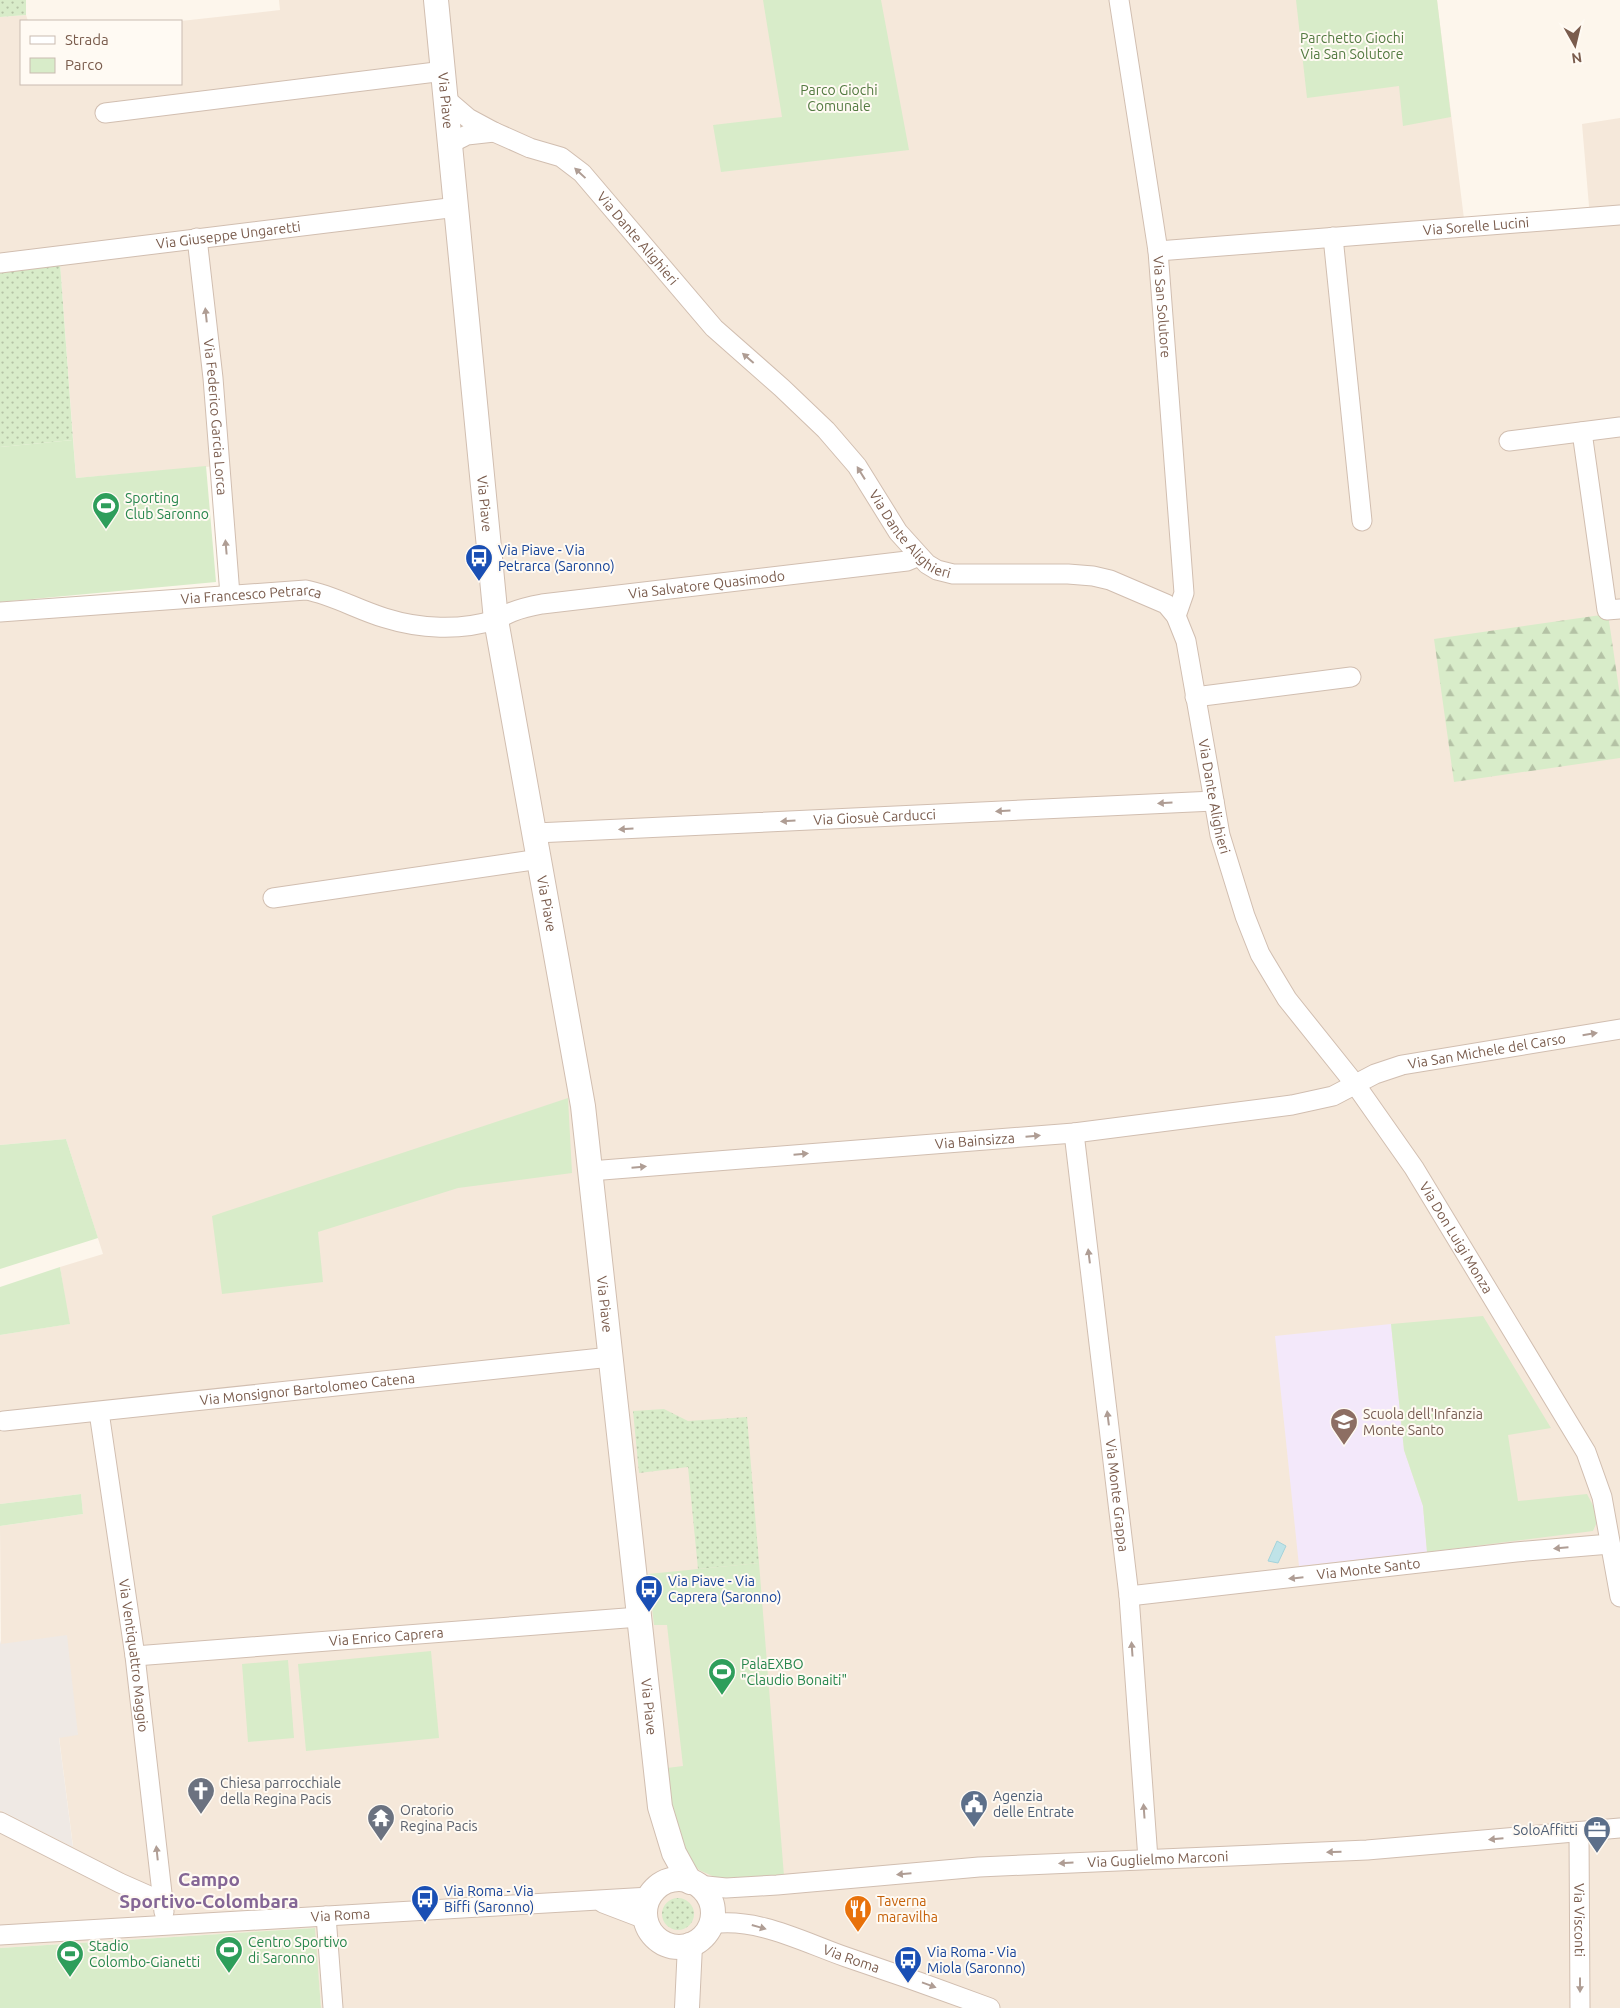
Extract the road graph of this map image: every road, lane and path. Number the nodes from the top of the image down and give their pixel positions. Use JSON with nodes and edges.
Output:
{"nodes":[{"id":1,"x":436,"y":0,"type":"edge"},
{"id":2,"x":1118,"y":0,"type":"edge"},
{"id":3,"x":444,"y":71,"type":"junction"},
{"id":4,"x":447,"y":100,"type":"junction"},
{"id":5,"x":105,"y":113,"type":"dead end"},
{"id":6,"x":494,"y":132,"type":"junction"},
{"id":7,"x":451,"y":143,"type":"junction"},
{"id":8,"x":457,"y":207,"type":"junction"},
{"id":9,"x":1620,"y":215,"type":"edge"},
{"id":10,"x":1333,"y":237,"type":"junction"},
{"id":11,"x":197,"y":238,"type":"junction"},
{"id":12,"x":1158,"y":251,"type":"junction"},
{"id":13,"x":0,"y":263,"type":"edge"},
{"id":14,"x":1620,"y":427,"type":"edge"},
{"id":15,"x":1582,"y":432,"type":"junction"},
{"id":16,"x":1509,"y":441,"type":"dead end"},
{"id":17,"x":1362,"y":521,"type":"dead end"},
{"id":18,"x":919,"y":556,"type":"junction"},
{"id":19,"x":230,"y":595,"type":"junction"},
{"id":20,"x":1620,"y":609,"type":"edge"},
{"id":21,"x":0,"y":612,"type":"edge"},
{"id":22,"x":1176,"y":616,"type":"junction"},
{"id":23,"x":496,"y":620,"type":"junction"},
{"id":24,"x":1351,"y":677,"type":"dead end"},
{"id":25,"x":1195,"y":697,"type":"junction"},
{"id":26,"x":1214,"y":801,"type":"junction"},
{"id":27,"x":536,"y":833,"type":"junction"},
{"id":28,"x":540,"y":858,"type":"junction"},
{"id":29,"x":273,"y":898,"type":"dead end"},
{"id":30,"x":1240,"y":902,"type":"joint"},
{"id":31,"x":1620,"y":1029,"type":"edge"},
{"id":32,"x":1355,"y":1084,"type":"junction"},
{"id":33,"x":1074,"y":1133,"type":"junction"},
{"id":34,"x":590,"y":1171,"type":"junction"},
{"id":35,"x":610,"y":1356,"type":"junction"},
{"id":36,"x":98,"y":1412,"type":"junction"},
{"id":37,"x":4,"y":1421,"type":"dead end"},
{"id":38,"x":1610,"y":1544,"type":"junction"},
{"id":39,"x":1129,"y":1596,"type":"junction"},
{"id":40,"x":1620,"y":1597,"type":"edge"},
{"id":41,"x":639,"y":1617,"type":"junction"},
{"id":42,"x":135,"y":1656,"type":"junction"},
{"id":43,"x":660,"y":1807,"type":"junction"},
{"id":44,"x":0,"y":1822,"type":"edge"},
{"id":45,"x":1620,"y":1828,"type":"edge"},
{"id":46,"x":1579,"y":1832,"type":"junction"},
{"id":47,"x":1148,"y":1860,"type":"junction"},
{"id":48,"x":694,"y":1884,"type":"junction"},
{"id":49,"x":651,"y":1901,"type":"junction"},
{"id":50,"x":163,"y":1902,"type":"junction"},
{"id":51,"x":326,"y":1916,"type":"junction"},
{"id":52,"x":711,"y":1924,"type":"junction"},
{"id":53,"x":165,"y":1925,"type":"junction"},
{"id":54,"x":0,"y":1935,"type":"edge"},
{"id":55,"x":680,"y":1946,"type":"junction"},
{"id":56,"x":333,"y":2008,"type":"edge"},
{"id":57,"x":683,"y":2008,"type":"edge"},
{"id":58,"x":687,"y":2008,"type":"edge"},
{"id":59,"x":990,"y":2008,"type":"edge"},
{"id":60,"x":1580,"y":2008,"type":"edge"}],
"edges":[{"from":1,"to":3,"type":"street","name":"Via Piave"},
{"from":2,"to":12,"type":"street","name":"Via San Solutore"},
{"from":3,"to":4,"type":"street","name":"Via Piave"},
{"from":3,"to":5,"type":"street"},
{"from":4,"to":6,"type":"street","name":"Via Dante Alighieri"},
{"from":4,"to":7,"type":"street","name":"Via Piave"},
{"from":6,"to":7,"type":"street"},
{"from":18,"to":6,"type":"street","name":"Via Dante Alighieri","one_way":true},
{"from":7,"to":8,"type":"street","name":"Via Piave"},
{"from":8,"to":11,"type":"street","name":"Via Giuseppe Ungaretti"},
{"from":8,"to":23,"type":"street","name":"Via Piave"},
{"from":9,"to":10,"type":"street","name":"Via Sorelle Lucini"},
{"from":10,"to":12,"type":"street","name":"Via Sorelle Lucini"},
{"from":10,"to":17,"type":"street"},
{"from":11,"to":13,"type":"street","name":"Via Giuseppe Ungaretti"},
{"from":19,"to":11,"type":"street","name":"Via Federico Garcia Lorca","one_way":true},
{"from":12,"to":22,"type":"street","name":"Via San Solutore"},
{"from":14,"to":15,"type":"street"},
{"from":15,"to":16,"type":"street"},
{"from":15,"to":20,"type":"street"},
{"from":18,"to":22,"type":"street","name":"Via Dante Alighieri"},
{"from":18,"to":23,"type":"street","name":"Via Salvatore Quasimodo"},
{"from":19,"to":21,"type":"street","name":"Via Francesco Petrarca"},
{"from":19,"to":23,"type":"street","name":"Via Francesco Petrarca"},
{"from":22,"to":25,"type":"street","name":"Via Dante Alighieri"},
{"from":23,"to":27,"type":"street","name":"Via Piave"},
{"from":24,"to":25,"type":"street"},
{"from":25,"to":26,"type":"street","name":"Via Dante Alighieri"},
{"from":26,"to":27,"type":"street","name":"Via Giosuè Carducci","one_way":true},
{"from":26,"to":30,"type":"street","name":"Via Dante Alighieri"},
{"from":27,"to":28,"type":"street","name":"Via Piave"},
{"from":28,"to":29,"type":"street"},
{"from":28,"to":34,"type":"street","name":"Via Piave"},
{"from":30,"to":32,"type":"street","name":"Via Don Luigi Monza"},
{"from":32,"to":31,"type":"street","name":"Via San Michele del Carso","one_way":true},
{"from":32,"to":33,"type":"street","name":"Via Bainsizza"},
{"from":32,"to":38,"type":"street","name":"Via Don Luigi Monza"},
{"from":34,"to":33,"type":"street","name":"Via Bainsizza","one_way":true},
{"from":39,"to":33,"type":"street","name":"Via Monte Grappa","one_way":true},
{"from":34,"to":35,"type":"street","name":"Via Piave"},
{"from":35,"to":36,"type":"street","name":"Via Monsignor Bartolomeo Catena"},
{"from":35,"to":41,"type":"street","name":"Via Piave"},
{"from":36,"to":37,"type":"street","name":"Via Monsignor Bartolomeo Catena"},
{"from":36,"to":42,"type":"street","name":"Via Ventiquattro Maggio"},
{"from":38,"to":39,"type":"street","name":"Via Monte Santo","one_way":true},
{"from":38,"to":40,"type":"street","name":"Via Don Luigi Monza"},
{"from":47,"to":39,"type":"street","name":"Via Monte Grappa","one_way":true},
{"from":41,"to":42,"type":"street","name":"Via Enrico Caprera"},
{"from":41,"to":43,"type":"street","name":"Via Piave"},
{"from":50,"to":42,"type":"street","name":"Via Ventiquattro Maggio","one_way":true},
{"from":43,"to":48,"type":"street","name":"Via Piave"},
{"from":43,"to":49,"type":"street","name":"Via Piave"},
{"from":44,"to":50,"type":"street"},
{"from":45,"to":46,"type":"street","name":"Via Guglielmo Marconi"},
{"from":46,"to":47,"type":"street","name":"Via Guglielmo Marconi","one_way":true},
{"from":46,"to":60,"type":"street","name":"Via Visconti","one_way":true},
{"from":47,"to":48,"type":"street","name":"Via Guglielmo Marconi","one_way":true},
{"from":48,"to":49,"type":"street"},
{"from":48,"to":52,"type":"street"},
{"from":49,"to":51,"type":"street","name":"Via Roma"},
{"from":49,"to":55,"type":"street"},
{"from":50,"to":53,"type":"street","name":"Via Ventiquattro Maggio"},
{"from":51,"to":53,"type":"street","name":"Via Roma"},
{"from":51,"to":56,"type":"street"},
{"from":52,"to":55,"type":"street"},
{"from":52,"to":59,"type":"street","name":"Via Roma","one_way":true},
{"from":53,"to":54,"type":"street","name":"Via Roma"},
{"from":55,"to":57,"type":"street"},
{"from":55,"to":58,"type":"street"}]}
